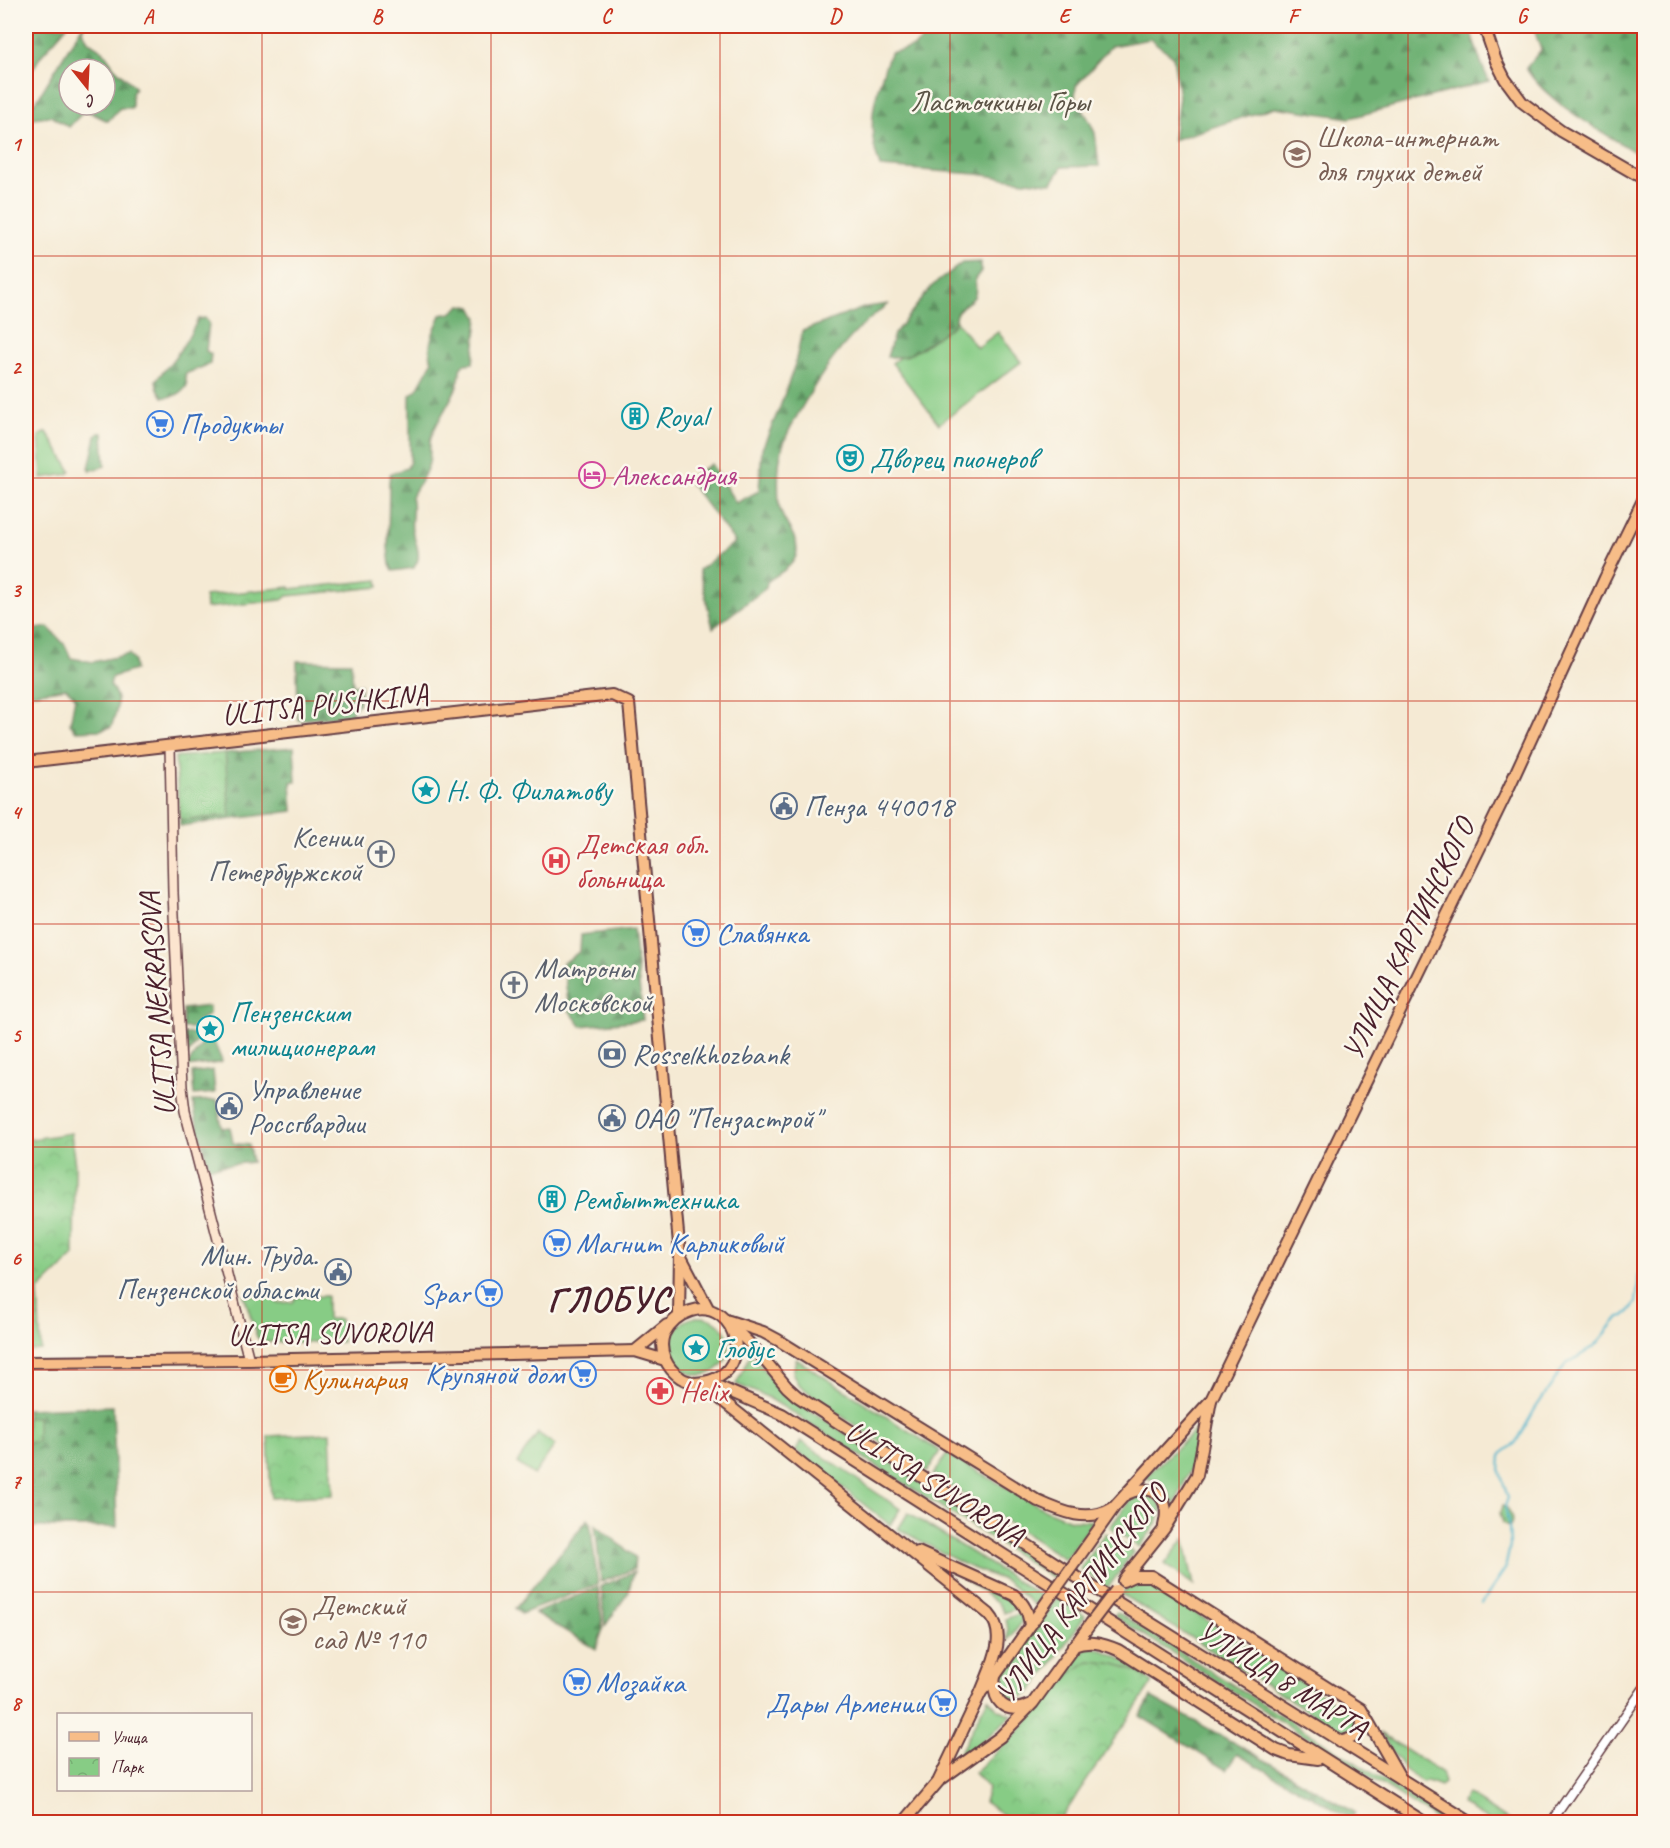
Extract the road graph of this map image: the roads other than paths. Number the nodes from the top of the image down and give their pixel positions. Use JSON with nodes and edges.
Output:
{"nodes":[{"id":1,"x":1484,"y":26,"type":"edge"},
{"id":2,"x":1644,"y":179,"type":"edge"},
{"id":3,"x":1644,"y":498,"type":"edge"},
{"id":4,"x":170,"y":746,"type":"junction"},
{"id":5,"x":26,"y":762,"type":"edge"},
{"id":6,"x":680,"y":1255,"type":"junction"},
{"id":7,"x":709,"y":1310,"type":"junction"},
{"id":8,"x":680,"y":1315,"type":"junction"},
{"id":9,"x":726,"y":1320,"type":"junction"},
{"id":10,"x":670,"y":1323,"type":"junction"},
{"id":11,"x":634,"y":1351,"type":"junction"},
{"id":12,"x":249,"y":1360,"type":"junction"},
{"id":13,"x":665,"y":1360,"type":"junction"},
{"id":14,"x":26,"y":1362,"type":"edge"},
{"id":15,"x":708,"y":1382,"type":"junction"},
{"id":16,"x":694,"y":1383,"type":"junction"},
{"id":17,"x":1211,"y":1400,"type":"junction"},
{"id":18,"x":1127,"y":1493,"type":"junction"},
{"id":19,"x":1115,"y":1506,"type":"junction"},
{"id":20,"x":1164,"y":1529,"type":"junction"},
{"id":21,"x":902,"y":1544,"type":"junction"},
{"id":22,"x":1144,"y":1554,"type":"junction"},
{"id":23,"x":1072,"y":1574,"type":"joint"},
{"id":24,"x":1151,"y":1576,"type":"junction"},
{"id":25,"x":1119,"y":1586,"type":"junction"},
{"id":26,"x":1030,"y":1625,"type":"junction"},
{"id":27,"x":1131,"y":1637,"type":"joint"},
{"id":28,"x":1073,"y":1646,"type":"junction"},
{"id":29,"x":995,"y":1676,"type":"junction"},
{"id":30,"x":1644,"y":1688,"type":"edge"},
{"id":31,"x":981,"y":1692,"type":"junction"},
{"id":32,"x":1033,"y":1703,"type":"junction"},
{"id":33,"x":1357,"y":1707,"type":"junction"},
{"id":34,"x":1339,"y":1742,"type":"junction"},
{"id":35,"x":1324,"y":1760,"type":"junction"},
{"id":36,"x":938,"y":1782,"type":"junction"},
{"id":37,"x":1403,"y":1782,"type":"junction"},
{"id":38,"x":904,"y":1822,"type":"edge"},
{"id":39,"x":1424,"y":1822,"type":"edge"},
{"id":40,"x":1470,"y":1822,"type":"edge"},
{"id":41,"x":1551,"y":1822,"type":"edge"}],
"edges":[{"from":1,"to":2,"type":"main road"},
{"from":3,"to":17,"type":"main road","name":"УЛИЦА КАРПИНСКОГО"},
{"from":4,"to":5,"type":"main road","name":"ULITSA PUSHKINA"},
{"from":4,"to":6,"type":"main road","name":"ULITSA PUSHKINA"},
{"from":4,"to":12,"type":"main road","name":"ULITSA NEKRASOVA"},
{"from":6,"to":7,"type":"main road"},
{"from":6,"to":8,"type":"main road"},
{"from":7,"to":8,"type":"main road"},
{"from":7,"to":9,"type":"main road"},
{"from":8,"to":10,"type":"main road"},
{"from":9,"to":15,"type":"main road"},
{"from":9,"to":19,"type":"main road"},
{"from":9,"to":23,"type":"main road","name":"ULITSA SUVOROVA"},
{"from":10,"to":11,"type":"main road"},
{"from":10,"to":13,"type":"main road"},
{"from":11,"to":12,"type":"main road","name":"ULITSA SUVOROVA"},
{"from":11,"to":13,"type":"main road","name":"ULITSA SUVOROVA"},
{"from":12,"to":14,"type":"main road","name":"ULITSA SUVOROVA"},
{"from":13,"to":16,"type":"main road"},
{"from":15,"to":16,"type":"main road"},
{"from":15,"to":27,"type":"main road","name":"ULITSA SUVOROVA"},
{"from":16,"to":21,"type":"main road"},
{"from":17,"to":18,"type":"main road","name":"УЛИЦА КАРПИНСКОГО"},
{"from":17,"to":20,"type":"main road","name":"УЛИЦА КАРПИНСКОГО"},
{"from":18,"to":19,"type":"main road","name":"УЛИЦА КАРПИНСКОГО"},
{"from":18,"to":20,"type":"main road"},
{"from":19,"to":26,"type":"main road","name":"УЛИЦА КАРПИНСКОГО","bridge":true},
{"from":20,"to":22,"type":"main road","name":"УЛИЦА КАРПИНСКОГО"},
{"from":21,"to":26,"type":"main road"},
{"from":21,"to":31,"type":"main road"},
{"from":22,"to":24,"type":"main road"},
{"from":22,"to":25,"type":"main road","name":"УЛИЦА КАРПИНСКОГО"},
{"from":23,"to":34,"type":"main road","name":"УЛИЦА 8 МАРТА"},
{"from":24,"to":25,"type":"main road"},
{"from":24,"to":33,"type":"main road"},
{"from":25,"to":28,"type":"main road","name":"УЛИЦА КАРПИНСКОГО","bridge":true},
{"from":26,"to":29,"type":"main road","name":"УЛИЦА КАРПИНСКОГО"},
{"from":27,"to":35,"type":"main road","name":"УЛИЦА 8 МАРТА"},
{"from":28,"to":32,"type":"main road","name":"УЛИЦА КАРПИНСКОГО"},
{"from":28,"to":35,"type":"main road"},
{"from":29,"to":31,"type":"main road","name":"УЛИЦА КАРПИНСКОГО"},
{"from":29,"to":32,"type":"main road"},
{"from":30,"to":41,"type":"street"},
{"from":31,"to":36,"type":"main road","name":"УЛИЦА КАРПИНСКОГО"},
{"from":32,"to":36,"type":"main road","name":"УЛИЦА КАРПИНСКОГО"},
{"from":33,"to":34,"type":"main road"},
{"from":33,"to":37,"type":"main road"},
{"from":34,"to":37,"type":"main road","name":"УЛИЦА 8 МАРТА"},
{"from":35,"to":39,"type":"main road","name":"УЛИЦА 8 МАРТА"},
{"from":36,"to":38,"type":"main road","name":"УЛИЦА КАРПИНСКОГО"},
{"from":37,"to":40,"type":"main road","name":"УЛИЦА 8 МАРТА"}]}
